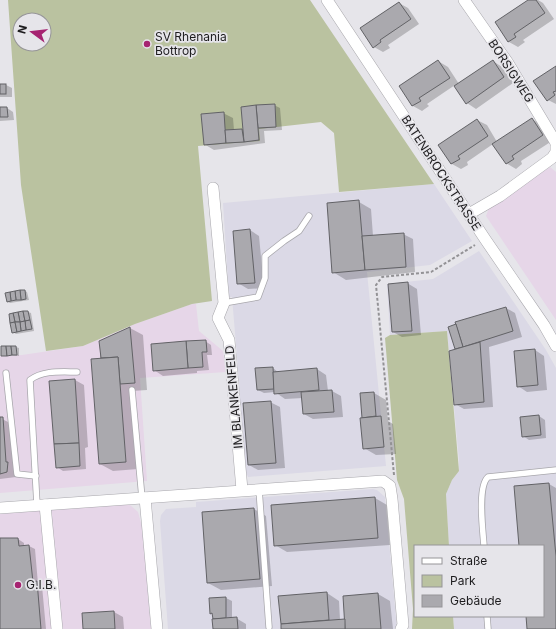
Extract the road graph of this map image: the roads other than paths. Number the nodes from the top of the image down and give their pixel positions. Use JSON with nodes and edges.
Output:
{"nodes":[{"id":1,"x":327,"y":0,"type":"edge"},
{"id":2,"x":464,"y":0,"type":"edge"},
{"id":3,"x":556,"y":143,"type":"edge"},
{"id":4,"x":556,"y":146,"type":"edge"},
{"id":5,"x":213,"y":188,"type":"dead end"},
{"id":6,"x":469,"y":214,"type":"junction"},
{"id":7,"x":309,"y":216,"type":"dead end"},
{"id":8,"x":224,"y":303,"type":"junction"},
{"id":9,"x":556,"y":346,"type":"edge"},
{"id":10,"x":77,"y":372,"type":"dead end"},
{"id":11,"x":6,"y":373,"type":"dead end"},
{"id":12,"x":132,"y":390,"type":"dead end"},
{"id":13,"x":556,"y":470,"type":"edge"},
{"id":14,"x":36,"y":476,"type":"junction"},
{"id":15,"x":259,"y":489,"type":"junction"},
{"id":16,"x":242,"y":490,"type":"junction"},
{"id":17,"x":144,"y":498,"type":"junction"},
{"id":18,"x":41,"y":505,"type":"junction"},
{"id":19,"x":0,"y":508,"type":"edge"},
{"id":20,"x":484,"y":545,"type":"edge"},
{"id":21,"x":487,"y":617,"type":"edge"},
{"id":22,"x":269,"y":627,"type":"dead end"},
{"id":23,"x":57,"y":629,"type":"edge"},
{"id":24,"x":157,"y":629,"type":"edge"},
{"id":25,"x":401,"y":629,"type":"edge"},
{"id":26,"x":488,"y":629,"type":"edge"}],
"edges":[{"from":1,"to":6,"type":"street","name":"BATENBROCKSTRASSE"},
{"from":2,"to":3,"type":"street","name":"BORSIGWEG"},
{"from":4,"to":6,"type":"street"},
{"from":5,"to":8,"type":"street","name":"IM BLANKENFELD"},
{"from":6,"to":9,"type":"street","name":"BATENBROCKSTRASSE"},
{"from":7,"to":8,"type":"lane"},
{"from":8,"to":16,"type":"street","name":"IM BLANKENFELD"},
{"from":10,"to":14,"type":"lane"},
{"from":11,"to":14,"type":"lane"},
{"from":12,"to":17,"type":"lane"},
{"from":13,"to":20,"type":"lane"},
{"from":14,"to":18,"type":"lane"},
{"from":15,"to":16,"type":"street"},
{"from":15,"to":22,"type":"lane"},
{"from":15,"to":25,"type":"street"},
{"from":16,"to":17,"type":"street"},
{"from":17,"to":18,"type":"street"},
{"from":17,"to":24,"type":"street"},
{"from":18,"to":19,"type":"street"},
{"from":18,"to":23,"type":"street"},
{"from":21,"to":26,"type":"lane"}]}
